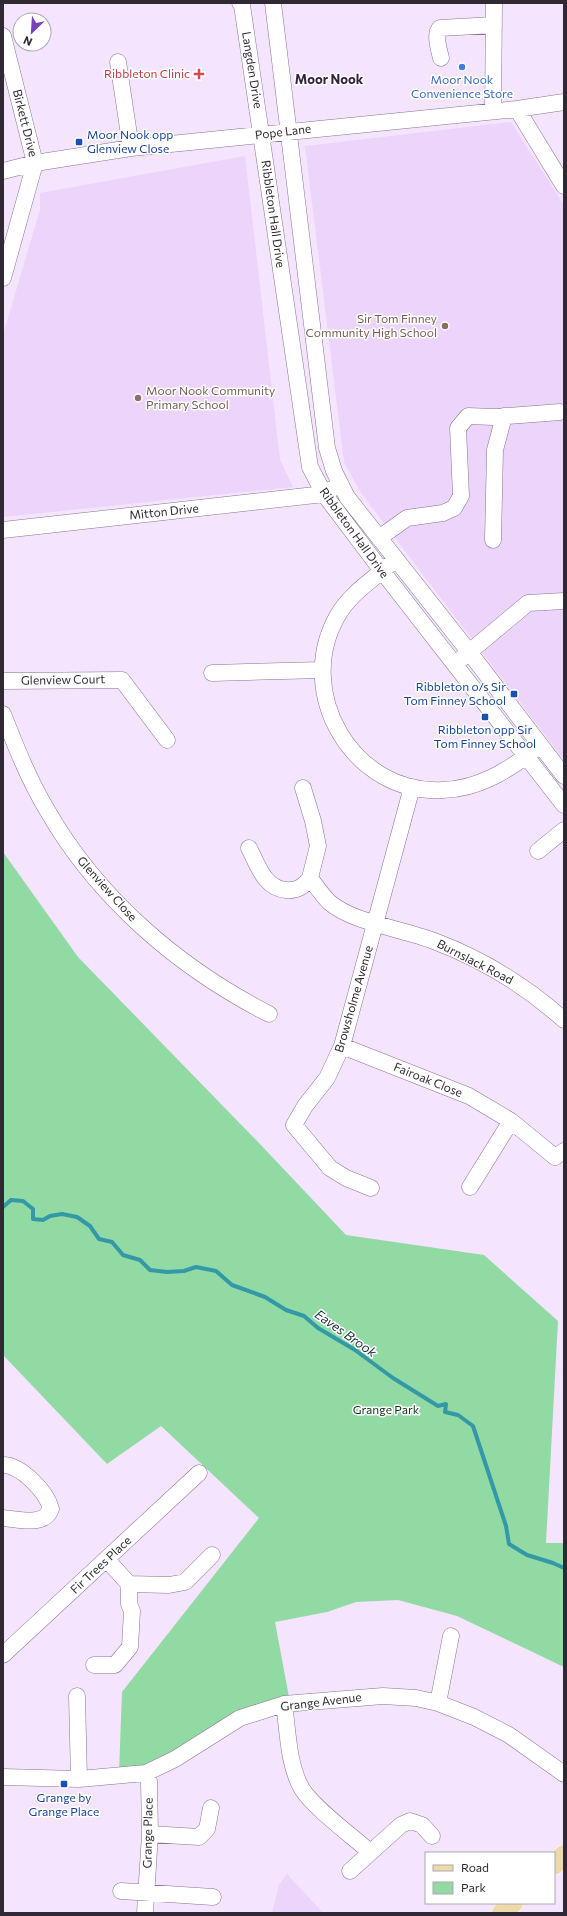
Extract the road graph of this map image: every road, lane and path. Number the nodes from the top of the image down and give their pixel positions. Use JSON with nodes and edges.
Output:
{"nodes":[{"id":1,"x":273,"y":3,"type":"edge"},
{"id":2,"x":494,"y":3,"type":"edge"},
{"id":3,"x":241,"y":4,"type":"edge"},
{"id":4,"x":494,"y":25,"type":"junction"},
{"id":5,"x":3,"y":36,"type":"edge"},
{"id":6,"x":441,"y":58,"type":"dead end"},
{"id":7,"x":118,"y":62,"type":"dead end"},
{"id":8,"x":564,"y":102,"type":"edge"},
{"id":9,"x":517,"y":109,"type":"junction"},
{"id":10,"x":493,"y":111,"type":"junction"},
{"id":11,"x":288,"y":131,"type":"junction"},
{"id":12,"x":262,"y":135,"type":"junction"},
{"id":13,"x":131,"y":148,"type":"junction"},
{"id":14,"x":36,"y":163,"type":"junction"},
{"id":15,"x":3,"y":171,"type":"edge"},
{"id":16,"x":564,"y":186,"type":"edge"},
{"id":17,"x":3,"y":278,"type":"edge"},
{"id":18,"x":560,"y":412,"type":"dead end"},
{"id":19,"x":504,"y":416,"type":"junction"},
{"id":20,"x":340,"y":484,"type":"junction"},
{"id":21,"x":324,"y":494,"type":"junction"},
{"id":22,"x":3,"y":530,"type":"edge"},
{"id":23,"x":379,"y":538,"type":"junction"},
{"id":24,"x":493,"y":540,"type":"dead end"},
{"id":25,"x":395,"y":560,"type":"junction"},
{"id":26,"x":382,"y":571,"type":"junction"},
{"id":27,"x":564,"y":601,"type":"edge"},
{"id":28,"x":470,"y":653,"type":"junction"},
{"id":29,"x":454,"y":665,"type":"junction"},
{"id":30,"x":322,"y":670,"type":"junction"},
{"id":31,"x":212,"y":673,"type":"dead end"},
{"id":32,"x":3,"y":681,"type":"edge"},
{"id":33,"x":3,"y":714,"type":"edge"},
{"id":34,"x":166,"y":740,"type":"dead end"},
{"id":35,"x":540,"y":745,"type":"junction"},
{"id":36,"x":526,"y":757,"type":"junction"},
{"id":37,"x":564,"y":776,"type":"edge"},
{"id":38,"x":412,"y":787,"type":"junction"},
{"id":39,"x":303,"y":788,"type":"dead end"},
{"id":40,"x":564,"y":805,"type":"edge"},
{"id":41,"x":564,"y":830,"type":"edge"},
{"id":42,"x":250,"y":848,"type":"dead end"},
{"id":43,"x":538,"y":851,"type":"dead end"},
{"id":44,"x":310,"y":878,"type":"junction"},
{"id":45,"x":376,"y":923,"type":"junction"},
{"id":46,"x":269,"y":1014,"type":"dead end"},
{"id":47,"x":564,"y":1020,"type":"edge"},
{"id":48,"x":342,"y":1046,"type":"junction"},
{"id":49,"x":511,"y":1121,"type":"junction"},
{"id":50,"x":560,"y":1154,"type":"edge"},
{"id":51,"x":470,"y":1187,"type":"dead end"},
{"id":52,"x":371,"y":1188,"type":"dead end"},
{"id":53,"x":3,"y":1464,"type":"edge"},
{"id":54,"x":199,"y":1473,"type":"dead end"},
{"id":55,"x":3,"y":1518,"type":"edge"},
{"id":56,"x":212,"y":1555,"type":"dead end"},
{"id":57,"x":107,"y":1560,"type":"junction"},
{"id":58,"x":129,"y":1584,"type":"junction"},
{"id":59,"x":451,"y":1636,"type":"dead end"},
{"id":60,"x":3,"y":1655,"type":"edge"},
{"id":61,"x":94,"y":1665,"type":"dead end"},
{"id":62,"x":77,"y":1696,"type":"dead end"},
{"id":63,"x":438,"y":1703,"type":"junction"},
{"id":64,"x":284,"y":1704,"type":"junction"},
{"id":65,"x":146,"y":1773,"type":"junction"},
{"id":66,"x":564,"y":1774,"type":"edge"},
{"id":67,"x":3,"y":1777,"type":"edge"},
{"id":68,"x":79,"y":1779,"type":"junction"},
{"id":69,"x":211,"y":1808,"type":"dead end"},
{"id":70,"x":150,"y":1834,"type":"junction"},
{"id":71,"x":432,"y":1836,"type":"dead end"},
{"id":72,"x":370,"y":1852,"type":"junction"},
{"id":73,"x":564,"y":1855,"type":"edge"},
{"id":74,"x":555,"y":1863,"type":"edge"},
{"id":75,"x":350,"y":1871,"type":"dead end"},
{"id":76,"x":121,"y":1891,"type":"dead end"},
{"id":77,"x":146,"y":1893,"type":"junction"},
{"id":78,"x":214,"y":1897,"type":"dead end"},
{"id":79,"x":512,"y":1904,"type":"edge"},
{"id":80,"x":145,"y":1913,"type":"edge"},
{"id":81,"x":502,"y":1913,"type":"edge"}],
"edges":[{"from":1,"to":11,"type":"street"},
{"from":2,"to":4,"type":"street"},
{"from":3,"to":12,"type":"street","name":"Langden Drive"},
{"from":4,"to":6,"type":"street"},
{"from":4,"to":10,"type":"street"},
{"from":5,"to":14,"type":"street","name":"Birkett Drive"},
{"from":7,"to":13,"type":"street"},
{"from":8,"to":9,"type":"street","name":"Pope Lane"},
{"from":9,"to":10,"type":"street","name":"Pope Lane"},
{"from":9,"to":16,"type":"street"},
{"from":10,"to":11,"type":"street","name":"Pope Lane"},
{"from":11,"to":12,"type":"street","name":"Pope Lane"},
{"from":11,"to":20,"type":"street","name":"Ribbleton Hall Drive"},
{"from":12,"to":13,"type":"street","name":"Pope Lane"},
{"from":12,"to":21,"type":"street","name":"Ribbleton Hall Drive"},
{"from":13,"to":14,"type":"street","name":"Pope Lane"},
{"from":14,"to":15,"type":"street","name":"Pope Lane"},
{"from":14,"to":17,"type":"street"},
{"from":18,"to":19,"type":"street"},
{"from":19,"to":23,"type":"street"},
{"from":19,"to":24,"type":"street"},
{"from":20,"to":21,"type":"street"},
{"from":20,"to":23,"type":"street","name":"Ribbleton Hall Drive"},
{"from":21,"to":22,"type":"street","name":"Mitton Drive"},
{"from":21,"to":26,"type":"street","name":"Ribbleton Hall Drive"},
{"from":23,"to":25,"type":"street","name":"Ribbleton Hall Drive"},
{"from":25,"to":26,"type":"street"},
{"from":25,"to":28,"type":"street","name":"Ribbleton Hall Drive"},
{"from":26,"to":29,"type":"street","name":"Ribbleton Hall Drive"},
{"from":26,"to":30,"type":"street"},
{"from":27,"to":28,"type":"street"},
{"from":28,"to":29,"type":"street"},
{"from":28,"to":35,"type":"street","name":"Ribbleton Hall Drive"},
{"from":29,"to":36,"type":"street","name":"Ribbleton Hall Drive"},
{"from":30,"to":31,"type":"street"},
{"from":30,"to":38,"type":"street"},
{"from":32,"to":34,"type":"street","name":"Glenview Court"},
{"from":33,"to":46,"type":"street","name":"Glenview Close"},
{"from":35,"to":36,"type":"street"},
{"from":35,"to":37,"type":"street","name":"Ribbleton Hall Drive"},
{"from":36,"to":38,"type":"street"},
{"from":36,"to":40,"type":"street","name":"Ribbleton Hall Drive"},
{"from":38,"to":45,"type":"street","name":"Browsholme Avenue"},
{"from":39,"to":44,"type":"street"},
{"from":41,"to":43,"type":"street"},
{"from":42,"to":44,"type":"street"},
{"from":44,"to":45,"type":"street","name":"Burnslack Road"},
{"from":45,"to":47,"type":"street","name":"Burnslack Road"},
{"from":45,"to":48,"type":"street","name":"Browsholme Avenue"},
{"from":48,"to":49,"type":"street","name":"Fairoak Close"},
{"from":48,"to":52,"type":"street","name":"Browsholme Avenue"},
{"from":49,"to":50,"type":"street","name":"Fairoak Close"},
{"from":49,"to":51,"type":"street"},
{"from":53,"to":55,"type":"street"},
{"from":54,"to":57,"type":"street","name":"Fir Trees Place"},
{"from":56,"to":58,"type":"street"},
{"from":57,"to":58,"type":"street"},
{"from":57,"to":60,"type":"street","name":"Fir Trees Place"},
{"from":58,"to":61,"type":"street"},
{"from":59,"to":63,"type":"street"},
{"from":62,"to":68,"type":"street"},
{"from":63,"to":64,"type":"street","name":"Grange Avenue"},
{"from":63,"to":66,"type":"street","name":"Grange Avenue"},
{"from":64,"to":65,"type":"street","name":"Grange Avenue"},
{"from":64,"to":72,"type":"street"},
{"from":65,"to":68,"type":"street","name":"Grange Avenue"},
{"from":65,"to":70,"type":"street","name":"Grange Place"},
{"from":67,"to":68,"type":"street","name":"Grange Avenue"},
{"from":69,"to":70,"type":"street"},
{"from":70,"to":77,"type":"street","name":"Grange Place"},
{"from":71,"to":72,"type":"street"},
{"from":72,"to":75,"type":"street"},
{"from":73,"to":74,"type":"main road"},
{"from":76,"to":77,"type":"street"},
{"from":77,"to":78,"type":"street"},
{"from":77,"to":80,"type":"street","name":"Grange Place"},
{"from":79,"to":81,"type":"main road"}]}
